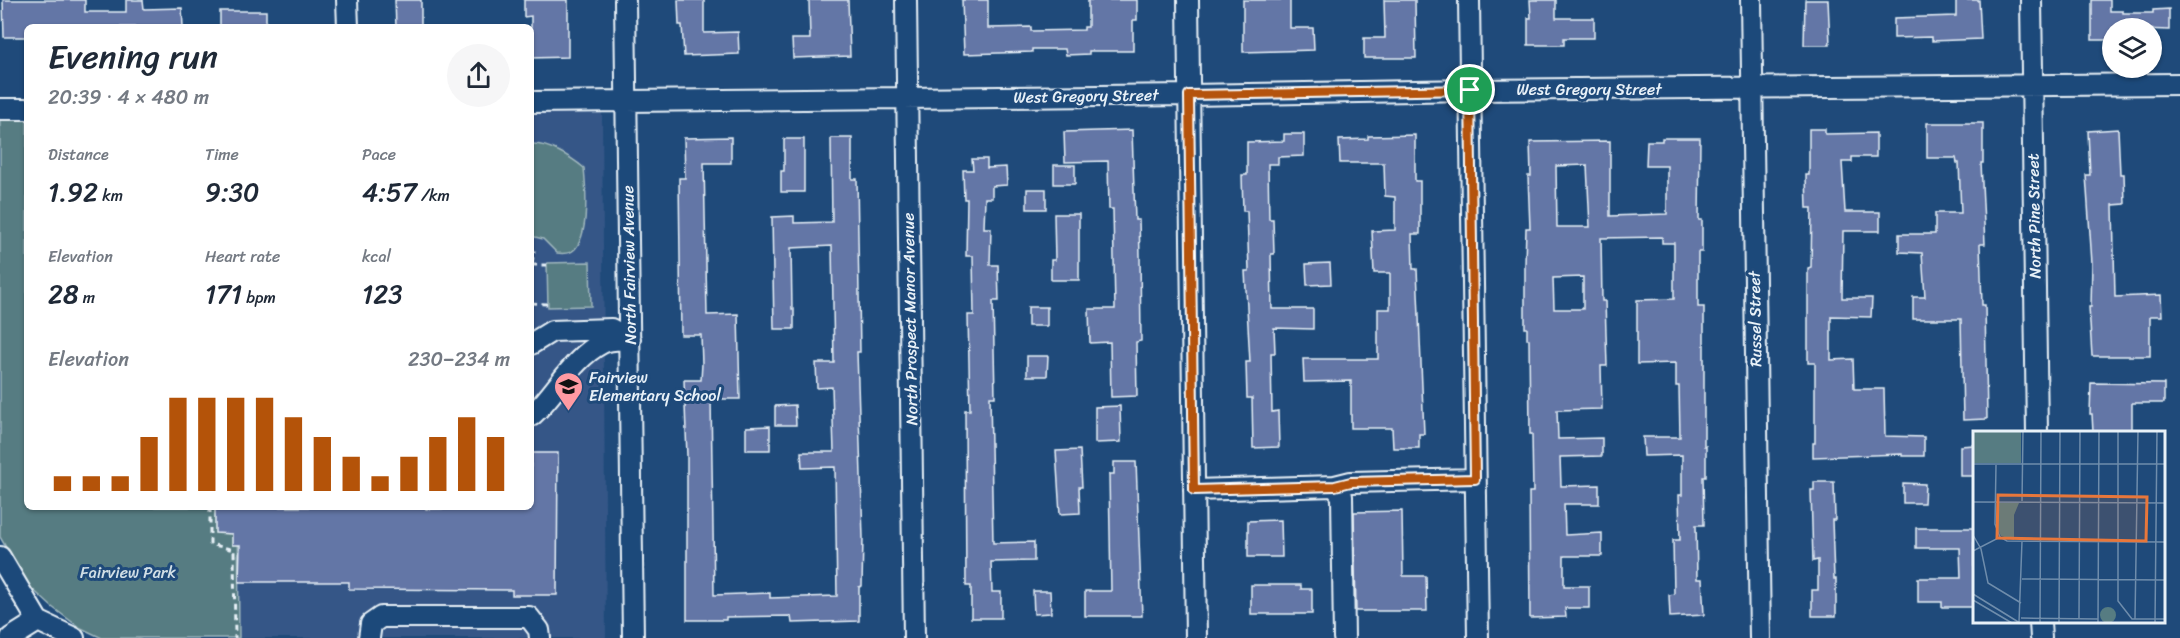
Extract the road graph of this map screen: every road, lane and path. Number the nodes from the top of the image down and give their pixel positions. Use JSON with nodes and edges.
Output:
{"nodes":[{"id":1,"x":347,"y":0,"type":"edge"},
{"id":2,"x":625,"y":0,"type":"edge"},
{"id":3,"x":906,"y":0,"type":"edge"},
{"id":4,"x":1188,"y":0,"type":"edge"},
{"id":5,"x":1469,"y":0,"type":"edge"},
{"id":6,"x":1751,"y":0,"type":"edge"},
{"id":7,"x":2031,"y":0,"type":"edge"},
{"id":8,"x":348,"y":24,"type":"edge"},
{"id":9,"x":2180,"y":84,"type":"edge"},
{"id":10,"x":2032,"y":85,"type":"junction"},
{"id":11,"x":1752,"y":89,"type":"junction"},
{"id":12,"x":1470,"y":90,"type":"junction"},
{"id":13,"x":1189,"y":95,"type":"junction"},
{"id":14,"x":907,"y":98,"type":"junction"},
{"id":15,"x":627,"y":101,"type":"junction"},
{"id":16,"x":534,"y":102,"type":"edge"},
{"id":17,"x":0,"y":109,"type":"edge"},
{"id":18,"x":24,"y":109,"type":"edge"},
{"id":19,"x":534,"y":265,"type":"edge"},
{"id":20,"x":547,"y":265,"type":"dead end"},
{"id":21,"x":534,"y":303,"type":"edge"},
{"id":22,"x":547,"y":304,"type":"dead end"},
{"id":23,"x":630,"y":339,"type":"junction"},
{"id":24,"x":534,"y":342,"type":"edge"},
{"id":25,"x":534,"y":413,"type":"edge"},
{"id":26,"x":2037,"y":431,"type":"edge"},
{"id":27,"x":1475,"y":479,"type":"junction"},
{"id":28,"x":1335,"y":486,"type":"junction"},
{"id":29,"x":1194,"y":490,"type":"junction"},
{"id":30,"x":210,"y":510,"type":"edge"},
{"id":31,"x":0,"y":557,"type":"edge"},
{"id":32,"x":38,"y":621,"type":"junction"},
{"id":33,"x":11,"y":638,"type":"edge"},
{"id":34,"x":74,"y":638,"type":"edge"},
{"id":35,"x":235,"y":638,"type":"edge"},
{"id":36,"x":369,"y":638,"type":"edge"},
{"id":37,"x":540,"y":638,"type":"edge"},
{"id":38,"x":633,"y":638,"type":"edge"},
{"id":39,"x":914,"y":638,"type":"edge"},
{"id":40,"x":1196,"y":638,"type":"edge"},
{"id":41,"x":1344,"y":638,"type":"edge"},
{"id":42,"x":1478,"y":638,"type":"edge"},
{"id":43,"x":1760,"y":638,"type":"edge"}],
"edges":[{"from":1,"to":8,"type":"street"},
{"from":2,"to":15,"type":"street","name":"North Fairview Avenue"},
{"from":3,"to":14,"type":"street","name":"North Prospect Manor Avenue"},
{"from":4,"to":13,"type":"street"},
{"from":5,"to":12,"type":"street"},
{"from":6,"to":11,"type":"street","name":"Russel Street"},
{"from":7,"to":10,"type":"street","name":"North Pine Street"},
{"from":9,"to":10,"type":"street","name":"West Gregory Street"},
{"from":10,"to":11,"type":"street","name":"West Gregory Street"},
{"from":10,"to":26,"type":"street","name":"North Pine Street"},
{"from":11,"to":12,"type":"street","name":"West Gregory Street"},
{"from":11,"to":43,"type":"street","name":"Russel Street"},
{"from":12,"to":13,"type":"street","name":"West Gregory Street"},
{"from":12,"to":27,"type":"street"},
{"from":13,"to":14,"type":"street","name":"West Gregory Street"},
{"from":13,"to":29,"type":"street"},
{"from":14,"to":15,"type":"street","name":"West Gregory Street"},
{"from":14,"to":39,"type":"street","name":"North Prospect Manor Avenue"},
{"from":15,"to":16,"type":"street","name":"West Gregory Street"},
{"from":15,"to":23,"type":"street","name":"North Fairview Avenue"},
{"from":17,"to":18,"type":"street"},
{"from":19,"to":20,"type":"path"},
{"from":21,"to":22,"type":"path"},
{"from":23,"to":24,"type":"street"},
{"from":23,"to":25,"type":"street"},
{"from":23,"to":38,"type":"street","name":"North Fairview Avenue"},
{"from":27,"to":28,"type":"street"},
{"from":27,"to":42,"type":"street"},
{"from":28,"to":29,"type":"street"},
{"from":28,"to":41,"type":"street"},
{"from":29,"to":40,"type":"street"},
{"from":30,"to":35,"type":"path"},
{"from":31,"to":32,"type":"street"},
{"from":32,"to":33,"type":"street"},
{"from":32,"to":34,"type":"street"},
{"from":36,"to":37,"type":"street"}]}
